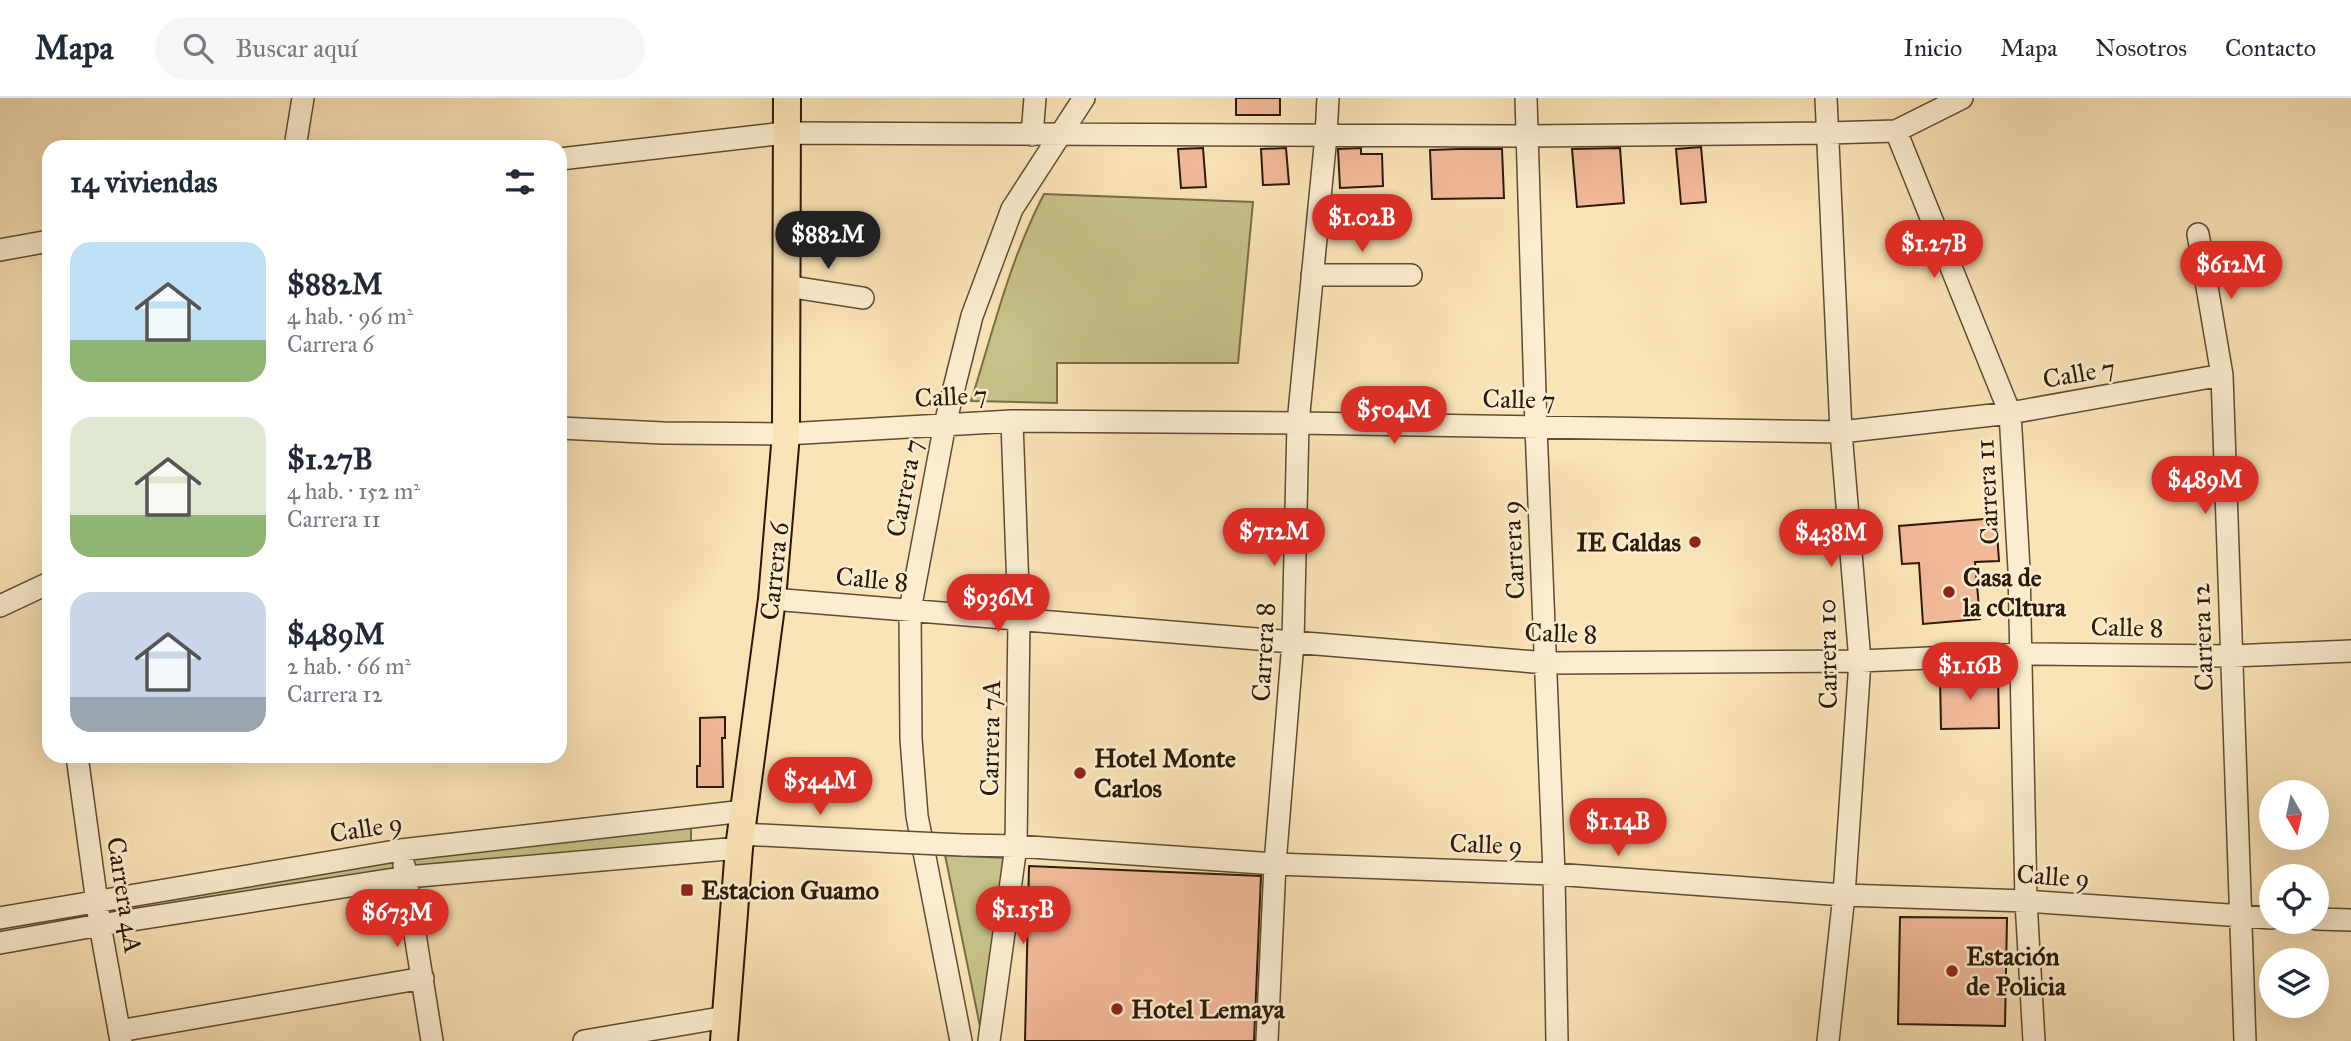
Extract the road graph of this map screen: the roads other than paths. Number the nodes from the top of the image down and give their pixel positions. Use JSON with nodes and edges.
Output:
{"nodes":[{"id":1,"x":303,"y":98,"type":"edge"},
{"id":2,"x":787,"y":98,"type":"edge"},
{"id":3,"x":1035,"y":98,"type":"edge"},
{"id":4,"x":1084,"y":98,"type":"edge"},
{"id":5,"x":1328,"y":98,"type":"edge"},
{"id":6,"x":1527,"y":98,"type":"edge"},
{"id":7,"x":1826,"y":98,"type":"edge"},
{"id":8,"x":1962,"y":98,"type":"edge"},
{"id":9,"x":1896,"y":131,"type":"junction"},
{"id":10,"x":785,"y":133,"type":"junction"},
{"id":11,"x":1059,"y":133,"type":"junction"},
{"id":12,"x":1828,"y":133,"type":"junction"},
{"id":13,"x":1032,"y":135,"type":"junction"},
{"id":14,"x":1326,"y":136,"type":"junction"},
{"id":15,"x":1527,"y":136,"type":"junction"},
{"id":16,"x":296,"y":140,"type":"edge"},
{"id":17,"x":567,"y":158,"type":"edge"},
{"id":18,"x":2198,"y":234,"type":"dead end"},
{"id":19,"x":42,"y":242,"type":"edge"},
{"id":20,"x":0,"y":250,"type":"edge"},
{"id":21,"x":1312,"y":275,"type":"junction"},
{"id":22,"x":1411,"y":275,"type":"dead end"},
{"id":23,"x":786,"y":286,"type":"junction"},
{"id":24,"x":863,"y":298,"type":"dead end"},
{"id":25,"x":2222,"y":375,"type":"junction"},
{"id":26,"x":2010,"y":413,"type":"junction"},
{"id":27,"x":1012,"y":421,"type":"junction"},
{"id":28,"x":1298,"y":423,"type":"junction"},
{"id":29,"x":945,"y":424,"type":"junction"},
{"id":30,"x":567,"y":428,"type":"edge"},
{"id":31,"x":1536,"y":428,"type":"junction"},
{"id":32,"x":1842,"y":432,"type":"junction"},
{"id":33,"x":786,"y":434,"type":"junction"},
{"id":34,"x":42,"y":586,"type":"edge"},
{"id":35,"x":772,"y":599,"type":"junction"},
{"id":36,"x":0,"y":606,"type":"edge"},
{"id":37,"x":910,"y":610,"type":"junction"},
{"id":38,"x":1019,"y":619,"type":"junction"},
{"id":39,"x":1293,"y":642,"type":"junction"},
{"id":40,"x":2351,"y":651,"type":"edge"},
{"id":41,"x":2021,"y":654,"type":"junction"},
{"id":42,"x":2231,"y":656,"type":"junction"},
{"id":43,"x":1860,"y":661,"type":"junction"},
{"id":44,"x":1547,"y":663,"type":"junction"},
{"id":45,"x":78,"y":763,"type":"edge"},
{"id":46,"x":741,"y":831,"type":"junction"},
{"id":47,"x":1016,"y":846,"type":"junction"},
{"id":48,"x":401,"y":850,"type":"junction"},
{"id":49,"x":1275,"y":864,"type":"junction"},
{"id":50,"x":1554,"y":874,"type":"junction"},
{"id":51,"x":407,"y":877,"type":"junction"},
{"id":52,"x":1844,"y":895,"type":"junction"},
{"id":53,"x":2026,"y":901,"type":"junction"},
{"id":54,"x":97,"y":902,"type":"junction"},
{"id":55,"x":2242,"y":917,"type":"junction"},
{"id":56,"x":0,"y":918,"type":"edge"},
{"id":57,"x":2259,"y":918,"type":"edge"},
{"id":58,"x":2329,"y":919,"type":"edge"},
{"id":59,"x":2351,"y":919,"type":"edge"},
{"id":60,"x":100,"y":925,"type":"junction"},
{"id":61,"x":0,"y":943,"type":"edge"},
{"id":62,"x":423,"y":978,"type":"junction"},
{"id":63,"x":725,"y":1029,"type":"edge"},
{"id":64,"x":120,"y":1036,"type":"edge"},
{"id":65,"x":432,"y":1041,"type":"edge"},
{"id":66,"x":584,"y":1041,"type":"edge"},
{"id":67,"x":961,"y":1041,"type":"edge"},
{"id":68,"x":989,"y":1041,"type":"edge"},
{"id":69,"x":1267,"y":1041,"type":"edge"},
{"id":70,"x":1556,"y":1041,"type":"edge"},
{"id":71,"x":1828,"y":1041,"type":"edge"},
{"id":72,"x":2034,"y":1041,"type":"edge"},
{"id":73,"x":2245,"y":1041,"type":"edge"}],
"edges":[{"from":1,"to":16,"type":"street"},
{"from":2,"to":10,"type":"main road","name":"Carrera 6"},
{"from":3,"to":13,"type":"street"},
{"from":4,"to":11,"type":"street","name":"Carrera 7"},
{"from":5,"to":14,"type":"street","name":"Carrera 8"},
{"from":6,"to":15,"type":"street","name":"Carrera 9"},
{"from":7,"to":12,"type":"street","name":"Carrera 10"},
{"from":8,"to":9,"type":"street"},
{"from":9,"to":12,"type":"street"},
{"from":9,"to":26,"type":"street","name":"Carrera 11"},
{"from":10,"to":13,"type":"street"},
{"from":10,"to":17,"type":"street"},
{"from":10,"to":23,"type":"main road","name":"Carrera 6"},
{"from":11,"to":13,"type":"street"},
{"from":11,"to":14,"type":"street"},
{"from":11,"to":29,"type":"street","name":"Carrera 7"},
{"from":12,"to":15,"type":"street"},
{"from":12,"to":32,"type":"street","name":"Carrera 10"},
{"from":14,"to":15,"type":"street"},
{"from":14,"to":21,"type":"street","name":"Carrera 8"},
{"from":15,"to":31,"type":"street","name":"Carrera 9"},
{"from":18,"to":25,"type":"street","name":"Carrera 12"},
{"from":19,"to":20,"type":"street"},
{"from":21,"to":22,"type":"street"},
{"from":21,"to":28,"type":"street","name":"Carrera 8"},
{"from":23,"to":24,"type":"street"},
{"from":23,"to":33,"type":"main road","name":"Carrera 6"},
{"from":25,"to":26,"type":"street","name":"Calle 7"},
{"from":25,"to":42,"type":"street","name":"Carrera 12"},
{"from":26,"to":32,"type":"street","name":"Calle 7"},
{"from":26,"to":41,"type":"street","name":"Carrera 11"},
{"from":27,"to":28,"type":"street","name":"Calle 7"},
{"from":27,"to":29,"type":"street","name":"Calle 7"},
{"from":27,"to":38,"type":"street","name":"Carrera 7A"},
{"from":28,"to":31,"type":"street","name":"Calle 7"},
{"from":28,"to":39,"type":"street","name":"Carrera 8"},
{"from":29,"to":33,"type":"street","name":"Calle 7"},
{"from":29,"to":37,"type":"street","name":"Carrera 7"},
{"from":30,"to":33,"type":"street","name":"Calle 7"},
{"from":31,"to":32,"type":"street","name":"Calle 7"},
{"from":31,"to":44,"type":"street","name":"Carrera 9"},
{"from":32,"to":43,"type":"street","name":"Carrera 10"},
{"from":33,"to":35,"type":"main road","name":"Carrera 6"},
{"from":34,"to":36,"type":"street"},
{"from":35,"to":37,"type":"street","name":"Calle 8"},
{"from":35,"to":46,"type":"main road","name":"Carrera 6"},
{"from":37,"to":38,"type":"street","name":"Calle 8"},
{"from":37,"to":67,"type":"street","name":"Carrera 7"},
{"from":38,"to":39,"type":"street","name":"Calle 8"},
{"from":38,"to":47,"type":"street","name":"Carrera 7A"},
{"from":39,"to":44,"type":"street","name":"Calle 8"},
{"from":39,"to":49,"type":"street","name":"Carrera 8"},
{"from":40,"to":42,"type":"street","name":"Calle 8"},
{"from":41,"to":42,"type":"street","name":"Calle 8"},
{"from":41,"to":43,"type":"street","name":"Calle 8"},
{"from":41,"to":53,"type":"street","name":"Carrera 11"},
{"from":42,"to":55,"type":"street","name":"Carrera 12"},
{"from":43,"to":44,"type":"street","name":"Calle 8"},
{"from":43,"to":52,"type":"street","name":"Carrera 10"},
{"from":44,"to":50,"type":"street","name":"Carrera 9"},
{"from":45,"to":54,"type":"street","name":"Carrera 4A"},
{"from":46,"to":47,"type":"street","name":"Calle 9","bridge":true},
{"from":46,"to":48,"type":"street","name":"Calle 9"},
{"from":46,"to":51,"type":"street","name":"Calle 9"},
{"from":46,"to":63,"type":"main road","name":"Carrera 6"},
{"from":47,"to":49,"type":"street","name":"Calle 9"},
{"from":47,"to":68,"type":"street","name":"Carrera 7A"},
{"from":48,"to":51,"type":"street"},
{"from":48,"to":54,"type":"street","name":"Calle 9"},
{"from":49,"to":50,"type":"street","name":"Calle 9"},
{"from":49,"to":69,"type":"street","name":"Carrera 8"},
{"from":50,"to":52,"type":"street","name":"Calle 9"},
{"from":50,"to":70,"type":"street","name":"Carrera 9"},
{"from":51,"to":60,"type":"street","name":"Calle 9"},
{"from":51,"to":62,"type":"street"},
{"from":52,"to":53,"type":"street","name":"Calle 9"},
{"from":52,"to":71,"type":"street","name":"Carrera 10"},
{"from":53,"to":55,"type":"street","name":"Calle 9"},
{"from":53,"to":72,"type":"street","name":"Carrera 11"},
{"from":54,"to":56,"type":"street","name":"Calle 9"},
{"from":54,"to":60,"type":"street","name":"Carrera 4A"},
{"from":55,"to":57,"type":"street","name":"Calle 9"},
{"from":55,"to":73,"type":"street","name":"Carrera 12"},
{"from":58,"to":59,"type":"street"},
{"from":60,"to":61,"type":"street","name":"Calle 9"},
{"from":60,"to":64,"type":"street","name":"Carrera 4A"},
{"from":62,"to":64,"type":"street"},
{"from":62,"to":65,"type":"street"},
{"from":63,"to":66,"type":"street"}]}
